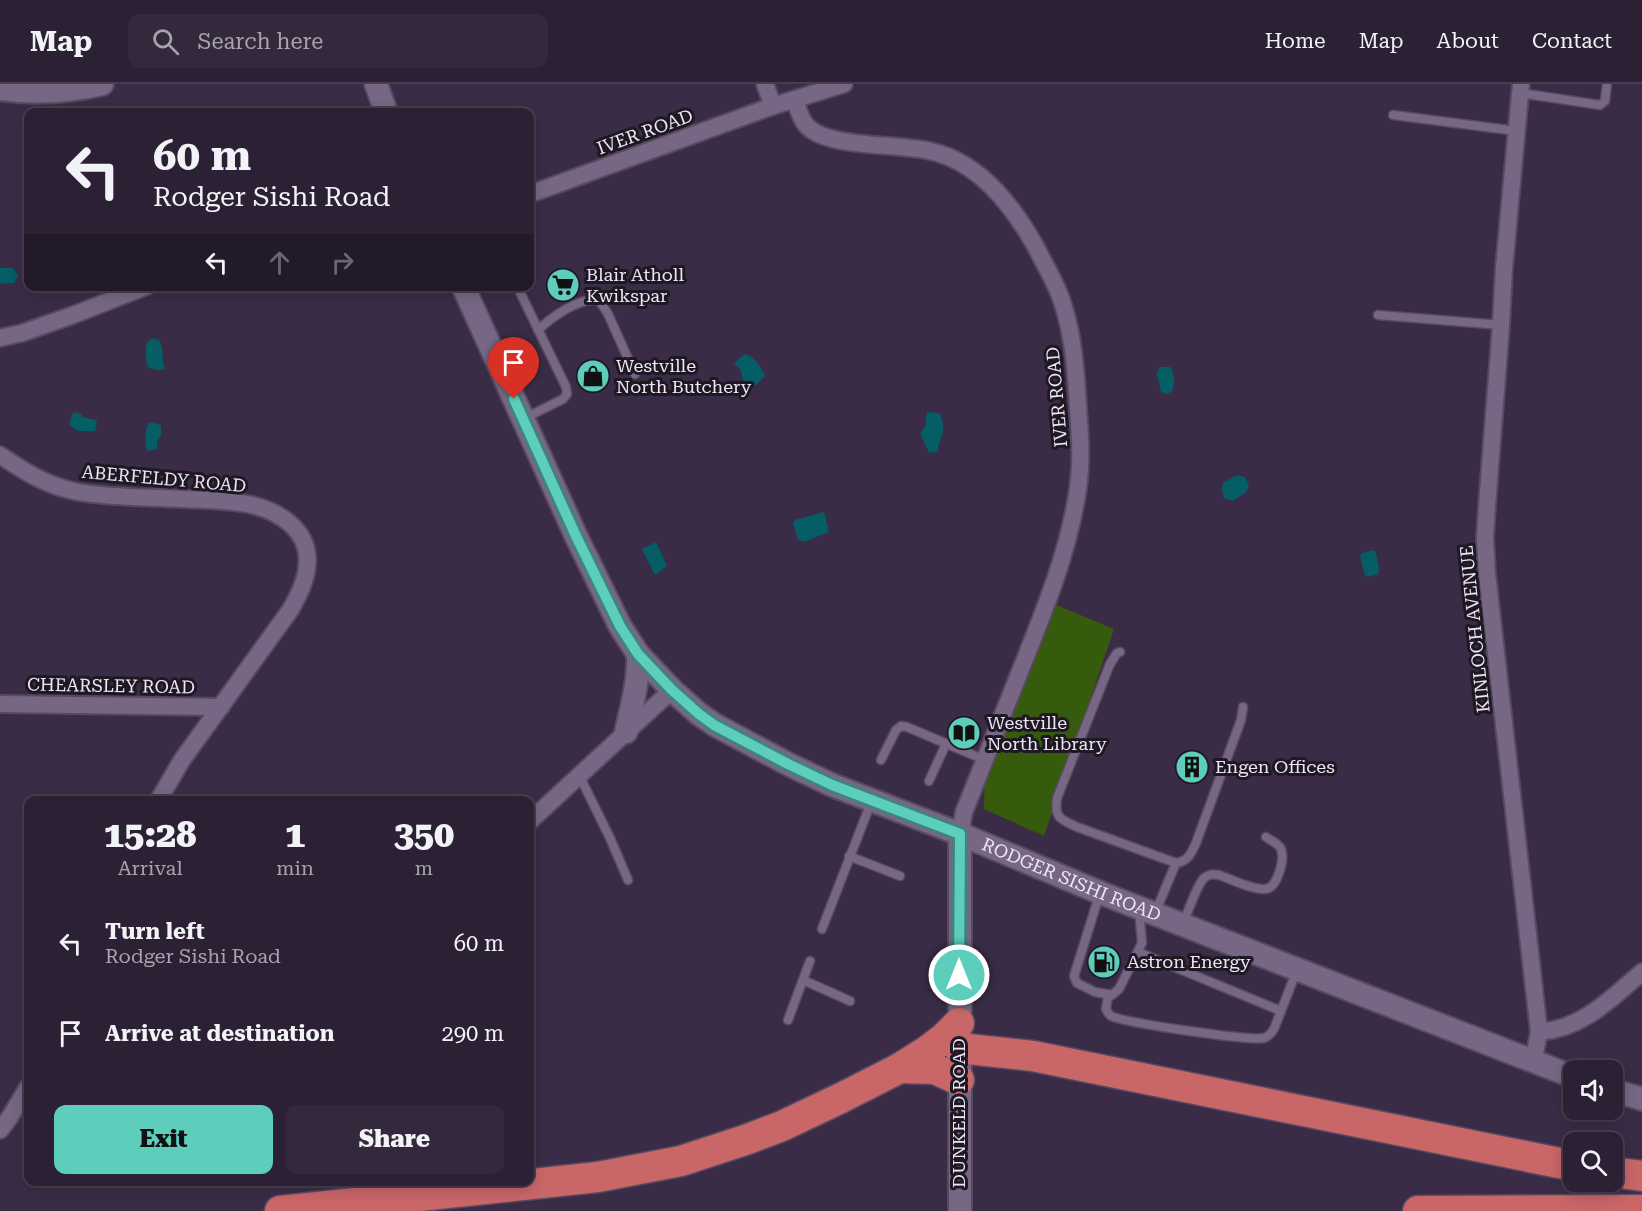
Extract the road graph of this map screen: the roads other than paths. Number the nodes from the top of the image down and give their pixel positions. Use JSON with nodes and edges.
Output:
{"nodes":[{"id":1,"x":102,"y":84,"type":"edge"},
{"id":2,"x":376,"y":84,"type":"edge"},
{"id":3,"x":765,"y":84,"type":"edge"},
{"id":4,"x":844,"y":84,"type":"edge"},
{"id":5,"x":1607,"y":84,"type":"edge"},
{"id":6,"x":1521,"y":88,"type":"edge"},
{"id":7,"x":0,"y":89,"type":"edge"},
{"id":8,"x":795,"y":100,"type":"junction"},
{"id":9,"x":773,"y":106,"type":"junction"},
{"id":10,"x":385,"y":108,"type":"edge"},
{"id":11,"x":1393,"y":115,"type":"dead end"},
{"id":12,"x":1517,"y":131,"type":"junction"},
{"id":13,"x":534,"y":193,"type":"edge"},
{"id":14,"x":134,"y":291,"type":"edge"},
{"id":15,"x":465,"y":291,"type":"edge"},
{"id":16,"x":519,"y":291,"type":"edge"},
{"id":17,"x":1378,"y":315,"type":"dead end"},
{"id":18,"x":1501,"y":325,"type":"junction"},
{"id":19,"x":538,"y":330,"type":"junction"},
{"id":20,"x":0,"y":338,"type":"edge"},
{"id":21,"x":635,"y":374,"type":"dead end"},
{"id":22,"x":523,"y":419,"type":"junction"},
{"id":23,"x":0,"y":454,"type":"edge"},
{"id":24,"x":1120,"y":652,"type":"dead end"},
{"id":25,"x":638,"y":654,"type":"junction"},
{"id":26,"x":672,"y":690,"type":"junction"},
{"id":27,"x":0,"y":704,"type":"edge"},
{"id":28,"x":221,"y":707,"type":"junction"},
{"id":29,"x":1243,"y":707,"type":"dead end"},
{"id":30,"x":626,"y":732,"type":"junction"},
{"id":31,"x":946,"y":744,"type":"junction"},
{"id":32,"x":881,"y":760,"type":"dead end"},
{"id":33,"x":985,"y":760,"type":"junction"},
{"id":34,"x":579,"y":775,"type":"junction"},
{"id":35,"x":929,"y":782,"type":"dead end"},
{"id":36,"x":161,"y":796,"type":"edge"},
{"id":37,"x":873,"y":800,"type":"junction"},
{"id":38,"x":534,"y":817,"type":"edge"},
{"id":39,"x":960,"y":834,"type":"junction"},
{"id":40,"x":1266,"y":837,"type":"dead end"},
{"id":41,"x":849,"y":856,"type":"junction"},
{"id":42,"x":1176,"y":863,"type":"junction"},
{"id":43,"x":900,"y":876,"type":"dead end"},
{"id":44,"x":628,"y":880,"type":"dead end"},
{"id":45,"x":1101,"y":893,"type":"junction"},
{"id":46,"x":1146,"y":910,"type":"junction"},
{"id":47,"x":1183,"y":925,"type":"junction"},
{"id":48,"x":822,"y":929,"type":"dead end"},
{"id":49,"x":1138,"y":952,"type":"junction"},
{"id":50,"x":810,"y":961,"type":"dead end"},
{"id":51,"x":1297,"y":970,"type":"junction"},
{"id":52,"x":1642,"y":972,"type":"edge"},
{"id":53,"x":803,"y":980,"type":"junction"},
{"id":54,"x":1108,"y":996,"type":"junction"},
{"id":55,"x":850,"y":1001,"type":"dead end"},
{"id":56,"x":1281,"y":1011,"type":"junction"},
{"id":57,"x":788,"y":1020,"type":"dead end"},
{"id":58,"x":1539,"y":1032,"type":"junction"},
{"id":59,"x":959,"y":1036,"type":"junction"},
{"id":60,"x":1532,"y":1062,"type":"junction"},
{"id":61,"x":900,"y":1068,"type":"junction"},
{"id":62,"x":1563,"y":1073,"type":"edge"},
{"id":63,"x":959,"y":1080,"type":"junction"},
{"id":64,"x":24,"y":1094,"type":"edge"},
{"id":65,"x":1623,"y":1094,"type":"edge"},
{"id":66,"x":1642,"y":1100,"type":"edge"},
{"id":67,"x":0,"y":1130,"type":"edge"},
{"id":68,"x":1563,"y":1164,"type":"edge"},
{"id":69,"x":1623,"y":1173,"type":"edge"},
{"id":70,"x":1642,"y":1176,"type":"edge"},
{"id":71,"x":534,"y":1185,"type":"edge"},
{"id":72,"x":521,"y":1186,"type":"edge"},
{"id":73,"x":1642,"y":1210,"type":"edge"},
{"id":74,"x":280,"y":1211,"type":"edge"},
{"id":75,"x":960,"y":1211,"type":"edge"},
{"id":76,"x":1418,"y":1211,"type":"edge"}],
"edges":[{"from":1,"to":7,"type":"main road"},
{"from":2,"to":10,"type":"main road"},
{"from":3,"to":9,"type":"street"},
{"from":4,"to":8,"type":"street","name":"IVER ROAD"},
{"from":5,"to":6,"type":"lane"},
{"from":6,"to":12,"type":"street","name":"KINLOCH AVENUE"},
{"from":8,"to":9,"type":"street","name":"IVER ROAD"},
{"from":8,"to":33,"type":"street","name":"IVER ROAD"},
{"from":9,"to":13,"type":"street","name":"IVER ROAD"},
{"from":11,"to":12,"type":"lane"},
{"from":12,"to":18,"type":"street","name":"KINLOCH AVENUE"},
{"from":14,"to":20,"type":"street"},
{"from":15,"to":22,"type":"main road","name":"RODGER SISHI ROAD"},
{"from":16,"to":19,"type":"lane"},
{"from":17,"to":18,"type":"lane"},
{"from":18,"to":58,"type":"street","name":"KINLOCH AVENUE"},
{"from":19,"to":21,"type":"lane"},
{"from":19,"to":22,"type":"lane"},
{"from":22,"to":25,"type":"main road","name":"RODGER SISHI ROAD"},
{"from":23,"to":28,"type":"street","name":"ABERFELDY ROAD"},
{"from":24,"to":42,"type":"lane"},
{"from":25,"to":26,"type":"main road","name":"RODGER SISHI ROAD"},
{"from":25,"to":30,"type":"main road"},
{"from":26,"to":30,"type":"street"},
{"from":26,"to":37,"type":"main road","name":"RODGER SISHI ROAD"},
{"from":27,"to":28,"type":"street","name":"CHEARSLEY ROAD"},
{"from":28,"to":36,"type":"street","name":"ABERFELDY ROAD"},
{"from":29,"to":42,"type":"lane"},
{"from":30,"to":34,"type":"street"},
{"from":31,"to":32,"type":"lane"},
{"from":31,"to":33,"type":"lane"},
{"from":31,"to":35,"type":"lane"},
{"from":33,"to":39,"type":"street","name":"IVER ROAD"},
{"from":34,"to":38,"type":"street"},
{"from":34,"to":44,"type":"lane"},
{"from":37,"to":39,"type":"main road","name":"RODGER SISHI ROAD"},
{"from":37,"to":41,"type":"lane"},
{"from":39,"to":45,"type":"main road","name":"RODGER SISHI ROAD"},
{"from":39,"to":59,"type":"main road","name":"DUNKELD ROAD"},
{"from":40,"to":47,"type":"lane"},
{"from":41,"to":43,"type":"lane"},
{"from":41,"to":48,"type":"lane"},
{"from":42,"to":46,"type":"lane"},
{"from":45,"to":46,"type":"main road","name":"RODGER SISHI ROAD"},
{"from":45,"to":54,"type":"lane"},
{"from":46,"to":47,"type":"main road","name":"RODGER SISHI ROAD"},
{"from":46,"to":49,"type":"lane"},
{"from":47,"to":51,"type":"main road","name":"RODGER SISHI ROAD"},
{"from":49,"to":54,"type":"lane"},
{"from":49,"to":56,"type":"lane"},
{"from":50,"to":53,"type":"lane"},
{"from":51,"to":56,"type":"lane"},
{"from":51,"to":60,"type":"main road","name":"RODGER SISHI ROAD"},
{"from":52,"to":58,"type":"street"},
{"from":53,"to":55,"type":"lane"},
{"from":53,"to":57,"type":"lane"},
{"from":54,"to":56,"type":"lane"},
{"from":58,"to":60,"type":"street","name":"KINLOCH AVENUE"},
{"from":59,"to":61,"type":"highway"},
{"from":59,"to":63,"type":"main road","name":"DUNKELD ROAD"},
{"from":59,"to":68,"type":"highway"},
{"from":60,"to":62,"type":"main road","name":"RODGER SISHI ROAD"},
{"from":61,"to":63,"type":"highway"},
{"from":61,"to":71,"type":"highway"},
{"from":63,"to":75,"type":"main road","name":"DUNKELD ROAD"},
{"from":64,"to":67,"type":"street"},
{"from":65,"to":66,"type":"main road"},
{"from":69,"to":70,"type":"highway"},
{"from":72,"to":74,"type":"highway"},
{"from":73,"to":76,"type":"highway"}]}
